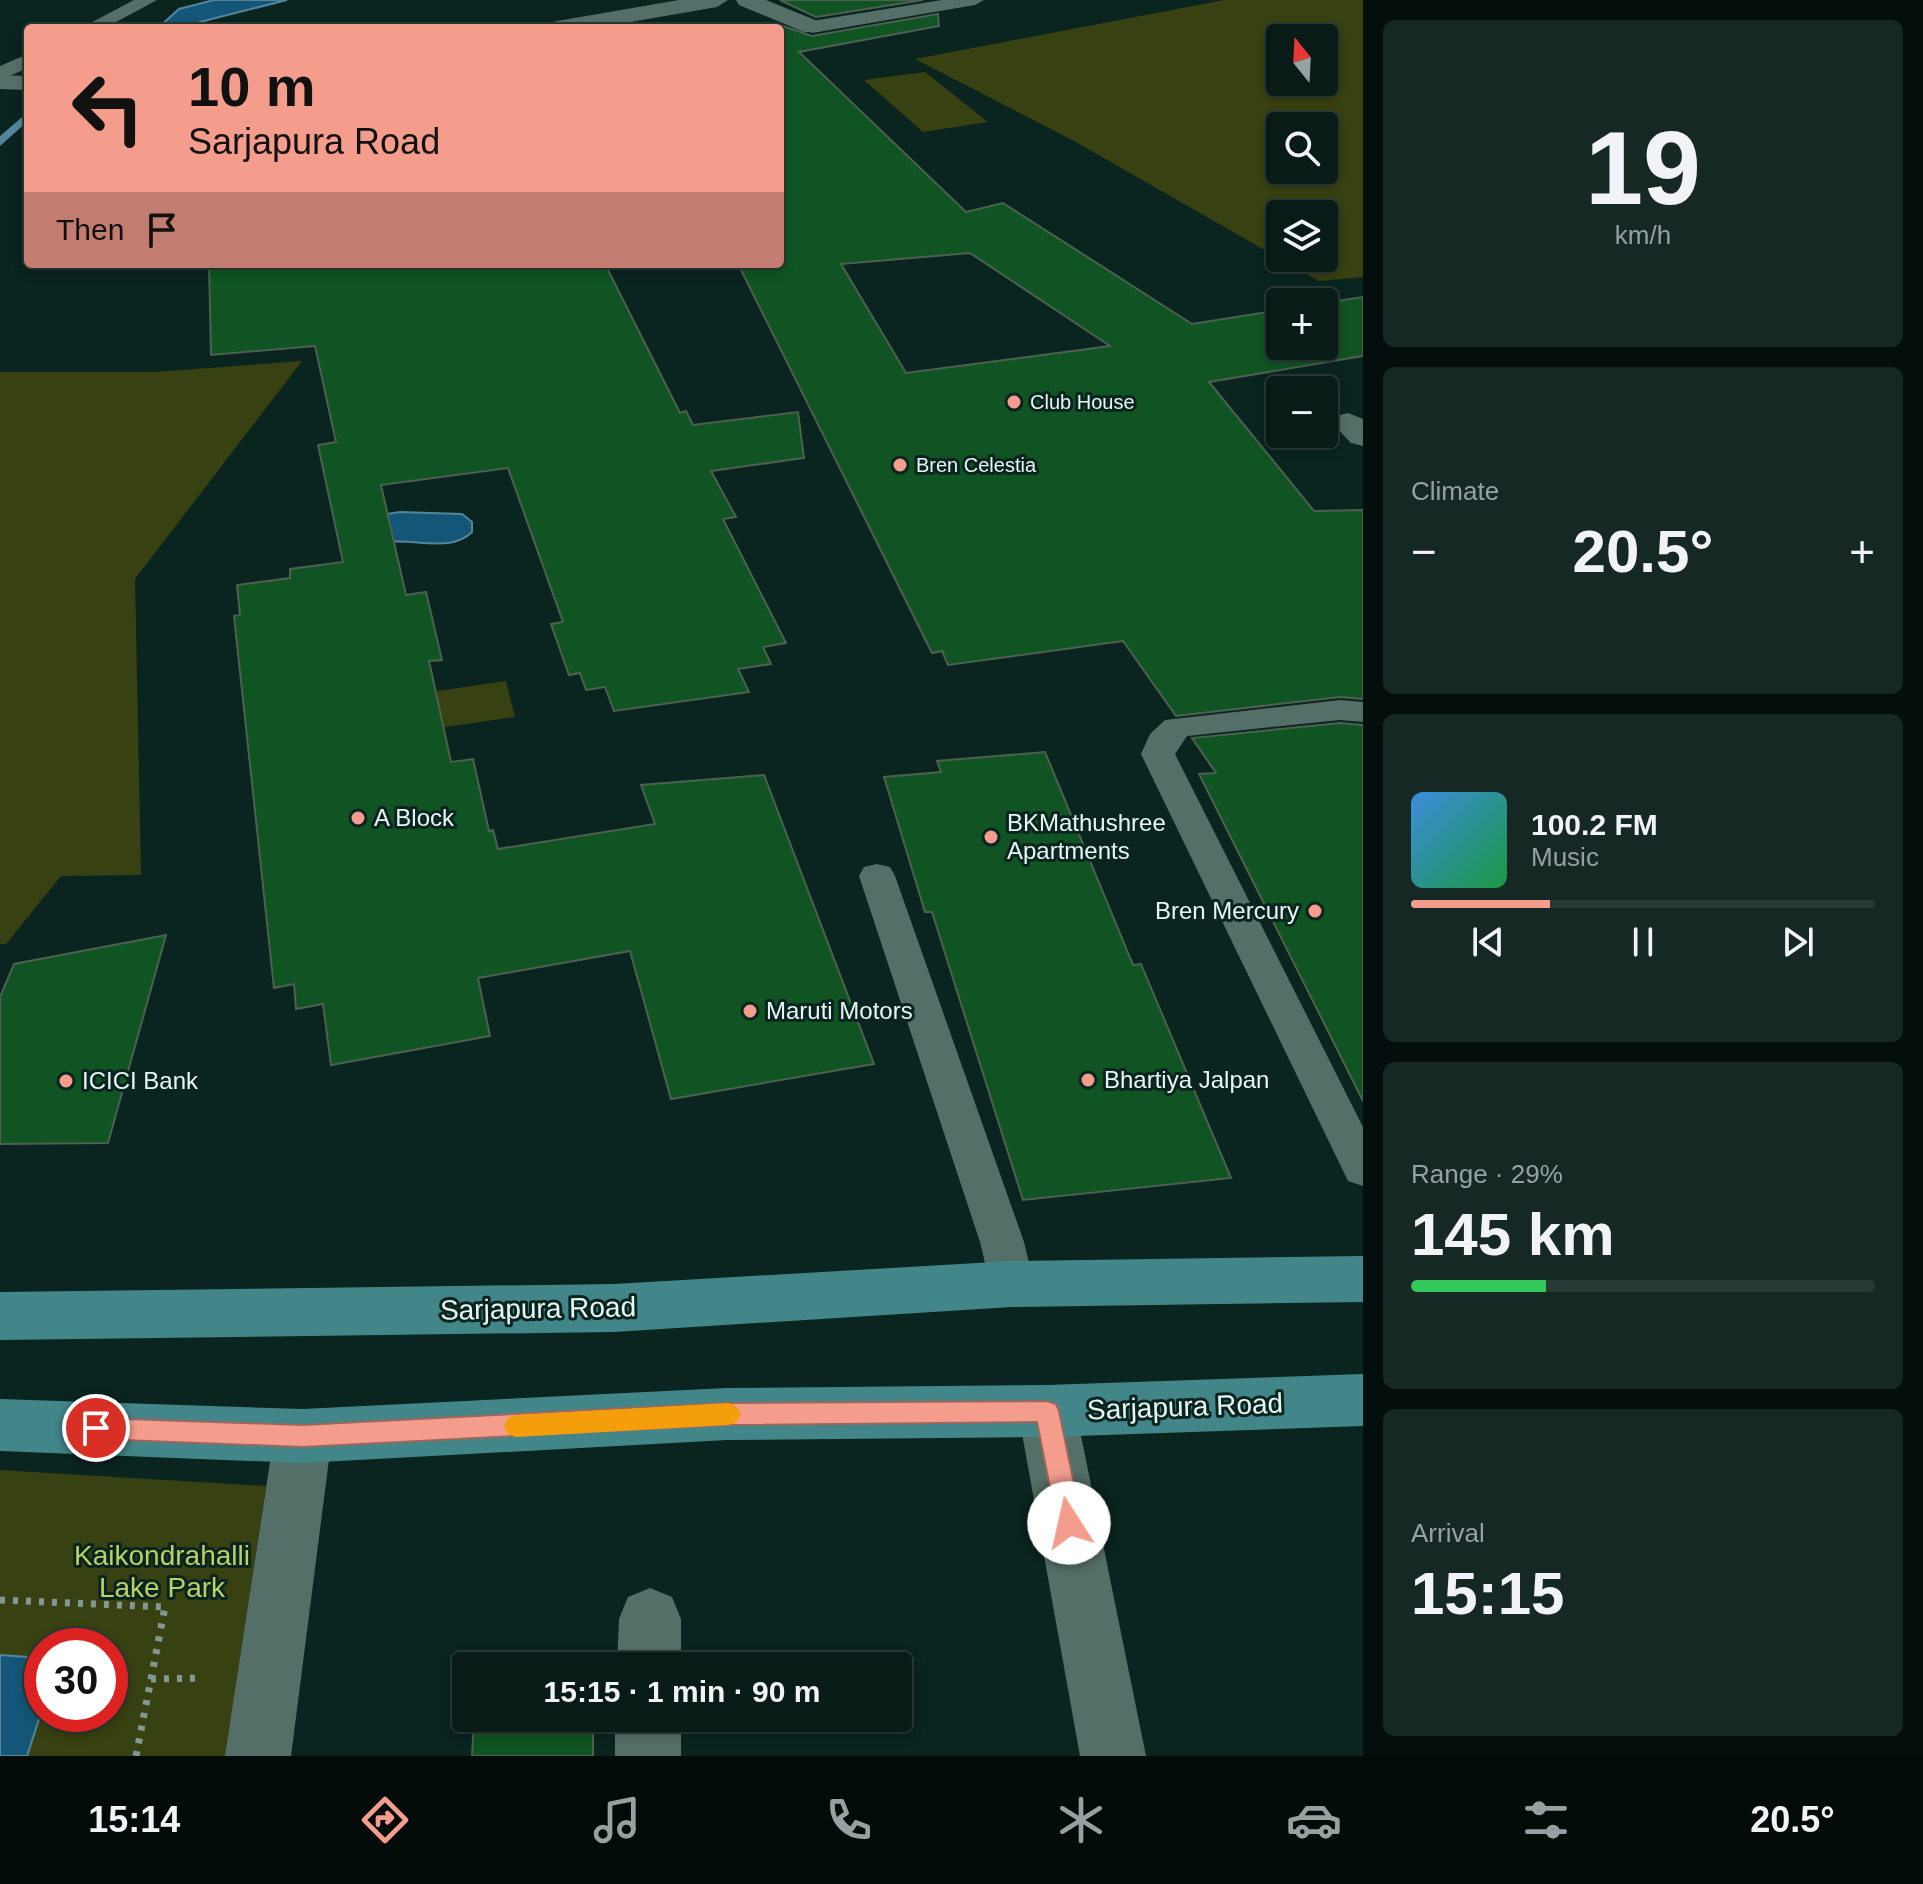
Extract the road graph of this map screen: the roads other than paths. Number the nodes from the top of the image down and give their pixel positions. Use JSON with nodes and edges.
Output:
{"nodes":[{"id":1,"x":148,"y":0,"type":"edge"},
{"id":2,"x":717,"y":0,"type":"edge"},
{"id":3,"x":747,"y":0,"type":"edge"},
{"id":4,"x":975,"y":0,"type":"edge"},
{"id":5,"x":98,"y":24,"type":"edge"},
{"id":6,"x":580,"y":24,"type":"edge"},
{"id":7,"x":812,"y":27,"type":"joint"},
{"id":8,"x":24,"y":62,"type":"edge"},
{"id":9,"x":0,"y":74,"type":"edge"},
{"id":10,"x":0,"y":82,"type":"edge"},
{"id":11,"x":24,"y":83,"type":"edge"},
{"id":12,"x":1363,"y":712,"type":"edge"},
{"id":13,"x":877,"y":876,"type":"dead end"},
{"id":14,"x":1347,"y":1101,"type":"edge"},
{"id":15,"x":1363,"y":1169,"type":"edge"},
{"id":16,"x":1363,"y":1279,"type":"edge"},
{"id":17,"x":1012,"y":1284,"type":"junction"},
{"id":18,"x":0,"y":1316,"type":"edge"},
{"id":19,"x":1363,"y":1400,"type":"edge"},
{"id":20,"x":1047,"y":1411,"type":"junction"},
{"id":21,"x":0,"y":1425,"type":"edge"},
{"id":22,"x":303,"y":1436,"type":"junction"},
{"id":23,"x":648,"y":1732,"type":"edge"},
{"id":24,"x":258,"y":1756,"type":"edge"},
{"id":25,"x":648,"y":1756,"type":"edge"},
{"id":26,"x":1113,"y":1756,"type":"edge"}],
"edges":[{"from":1,"to":5,"type":"lane"},
{"from":2,"to":6,"type":"street"},
{"from":3,"to":7,"type":"street"},
{"from":4,"to":7,"type":"lane"},
{"from":8,"to":9,"type":"lane"},
{"from":10,"to":11,"type":"street"},
{"from":12,"to":14,"type":"lane"},
{"from":13,"to":17,"type":"lane"},
{"from":14,"to":15,"type":"lane"},
{"from":16,"to":17,"type":"main road","name":"Sarjapura Road"},
{"from":17,"to":18,"type":"main road","name":"Sarjapura Road"},
{"from":19,"to":20,"type":"main road","name":"Sarjapura Road"},
{"from":20,"to":22,"type":"main road","name":"Sarjapura Road"},
{"from":20,"to":26,"type":"street"},
{"from":21,"to":22,"type":"main road","name":"Sarjapura Road"},
{"from":22,"to":24,"type":"street"},
{"from":23,"to":25,"type":"street"}]}
